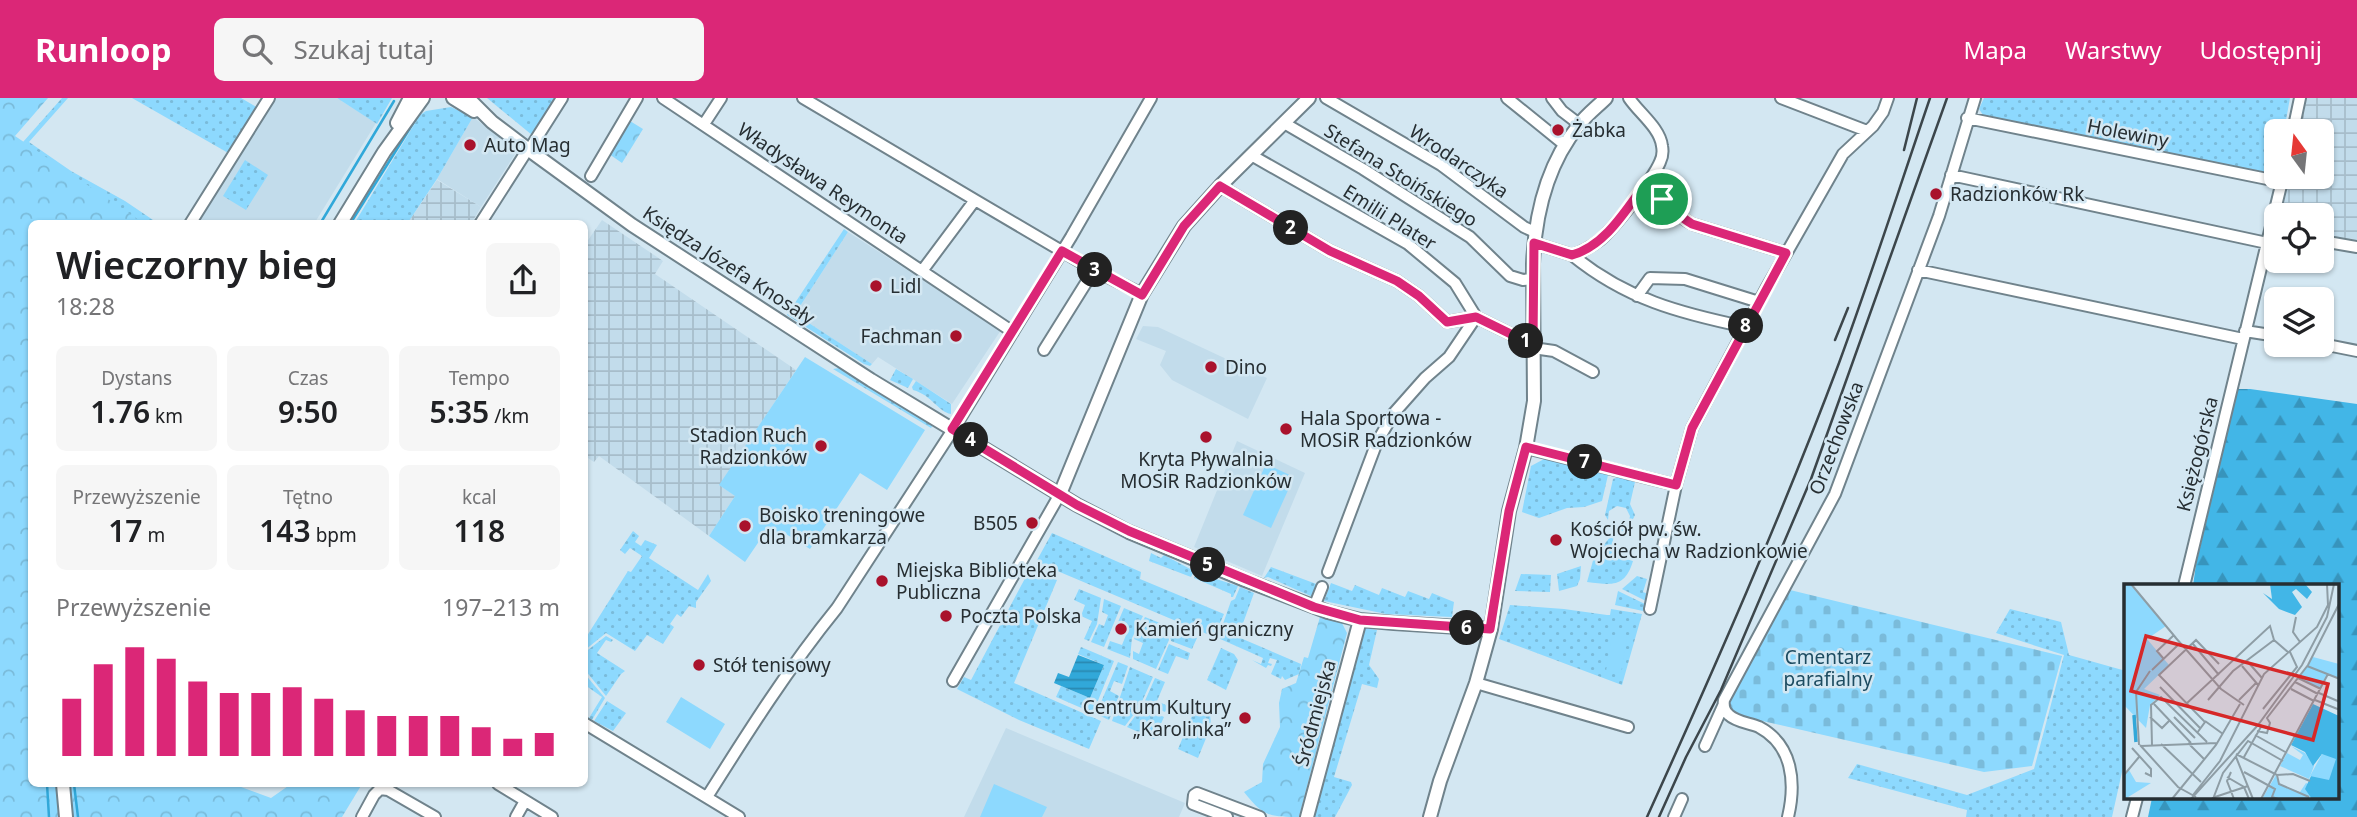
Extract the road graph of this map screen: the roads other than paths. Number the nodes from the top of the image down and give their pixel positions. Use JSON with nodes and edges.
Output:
{"nodes":[{"id":1,"x":269,"y":98,"type":"edge"},
{"id":2,"x":410,"y":98,"type":"edge"},
{"id":3,"x":423,"y":98,"type":"edge"},
{"id":4,"x":453,"y":98,"type":"edge"},
{"id":5,"x":468,"y":98,"type":"edge"},
{"id":6,"x":562,"y":98,"type":"edge"},
{"id":7,"x":638,"y":98,"type":"edge"},
{"id":8,"x":663,"y":98,"type":"edge"},
{"id":9,"x":721,"y":98,"type":"edge"},
{"id":10,"x":803,"y":98,"type":"edge"},
{"id":11,"x":1151,"y":98,"type":"edge"},
{"id":12,"x":1309,"y":98,"type":"edge"},
{"id":13,"x":1326,"y":98,"type":"edge"},
{"id":14,"x":1507,"y":98,"type":"edge"},
{"id":15,"x":1552,"y":98,"type":"edge"},
{"id":16,"x":1606,"y":98,"type":"edge"},
{"id":17,"x":1629,"y":98,"type":"edge"},
{"id":18,"x":1781,"y":98,"type":"edge"},
{"id":19,"x":1874,"y":98,"type":"edge"},
{"id":20,"x":1975,"y":98,"type":"edge"},
{"id":21,"x":2300,"y":98,"type":"edge"},
{"id":22,"x":1887,"y":101,"type":"edge"},
{"id":23,"x":1967,"y":118,"type":"junction"},
{"id":24,"x":2296,"y":119,"type":"edge"},
{"id":25,"x":492,"y":122,"type":"junction"},
{"id":26,"x":1284,"y":123,"type":"junction"},
{"id":27,"x":704,"y":124,"type":"junction"},
{"id":28,"x":1579,"y":124,"type":"junction"},
{"id":29,"x":1867,"y":131,"type":"junction"},
{"id":30,"x":1565,"y":145,"type":"junction"},
{"id":31,"x":528,"y":150,"type":"junction"},
{"id":32,"x":384,"y":152,"type":"junction"},
{"id":33,"x":1251,"y":155,"type":"junction"},
{"id":34,"x":1951,"y":175,"type":"junction"},
{"id":35,"x":2264,"y":175,"type":"edge"},
{"id":36,"x":591,"y":176,"type":"dead end"},
{"id":37,"x":1220,"y":186,"type":"junction"},
{"id":38,"x":1643,"y":187,"type":"junction"},
{"id":39,"x":975,"y":200,"type":"junction"},
{"id":40,"x":193,"y":220,"type":"edge"},
{"id":41,"x":342,"y":220,"type":"edge"},
{"id":42,"x":483,"y":220,"type":"edge"},
{"id":43,"x":2264,"y":235,"type":"edge"},
{"id":44,"x":1535,"y":237,"type":"junction"},
{"id":45,"x":2334,"y":243,"type":"edge"},
{"id":46,"x":2357,"y":247,"type":"edge"},
{"id":47,"x":1062,"y":251,"type":"junction"},
{"id":48,"x":1786,"y":253,"type":"junction"},
{"id":49,"x":1572,"y":255,"type":"junction"},
{"id":50,"x":2264,"y":262,"type":"edge"},
{"id":51,"x":1094,"y":270,"type":"junction"},
{"id":52,"x":1919,"y":270,"type":"junction"},
{"id":53,"x":922,"y":271,"type":"junction"},
{"id":54,"x":1532,"y":279,"type":"junction"},
{"id":55,"x":1142,"y":295,"type":"junction"},
{"id":56,"x":1637,"y":296,"type":"junction"},
{"id":57,"x":1759,"y":302,"type":"junction"},
{"id":58,"x":1476,"y":317,"type":"junction"},
{"id":59,"x":1746,"y":327,"type":"junction"},
{"id":60,"x":1013,"y":332,"type":"junction"},
{"id":61,"x":2244,"y":335,"type":"junction"},
{"id":62,"x":2264,"y":336,"type":"edge"},
{"id":63,"x":1533,"y":345,"type":"junction"},
{"id":64,"x":2334,"y":346,"type":"edge"},
{"id":65,"x":1044,"y":350,"type":"dead end"},
{"id":66,"x":2357,"y":351,"type":"edge"},
{"id":67,"x":1593,"y":372,"type":"dead end"},
{"id":68,"x":952,"y":429,"type":"junction"},
{"id":69,"x":1526,"y":447,"type":"junction"},
{"id":70,"x":1676,"y":485,"type":"junction"},
{"id":71,"x":1060,"y":494,"type":"junction"},
{"id":72,"x":1328,"y":572,"type":"dead end"},
{"id":73,"x":2184,"y":584,"type":"edge"},
{"id":74,"x":1322,"y":587,"type":"dead end"},
{"id":75,"x":1314,"y":607,"type":"junction"},
{"id":76,"x":1650,"y":608,"type":"dead end"},
{"id":77,"x":1360,"y":620,"type":"junction"},
{"id":78,"x":1490,"y":629,"type":"junction"},
{"id":79,"x":953,"y":681,"type":"dead end"},
{"id":80,"x":1476,"y":683,"type":"junction"},
{"id":81,"x":1724,"y":703,"type":"junction"},
{"id":82,"x":588,"y":725,"type":"edge"},
{"id":83,"x":1628,"y":727,"type":"dead end"},
{"id":84,"x":1704,"y":746,"type":"dead end"},
{"id":85,"x":64,"y":787,"type":"edge"},
{"id":86,"x":503,"y":787,"type":"edge"},
{"id":87,"x":707,"y":797,"type":"junction"},
{"id":88,"x":1682,"y":799,"type":"dead end"},
{"id":89,"x":525,"y":801,"type":"junction"},
{"id":90,"x":66,"y":817,"type":"edge"},
{"id":91,"x":362,"y":817,"type":"edge"},
{"id":92,"x":435,"y":817,"type":"edge"},
{"id":93,"x":516,"y":817,"type":"edge"},
{"id":94,"x":552,"y":817,"type":"edge"},
{"id":95,"x":739,"y":817,"type":"edge"},
{"id":96,"x":1227,"y":817,"type":"edge"},
{"id":97,"x":1260,"y":817,"type":"edge"},
{"id":98,"x":1307,"y":817,"type":"edge"},
{"id":99,"x":1430,"y":817,"type":"edge"},
{"id":100,"x":1674,"y":817,"type":"edge"},
{"id":101,"x":1788,"y":817,"type":"edge"}],
"edges":[{"from":1,"to":40,"type":"street"},
{"from":2,"to":32,"type":"street"},
{"from":3,"to":32,"type":"street"},
{"from":4,"to":25,"type":"street","name":"Księdza Józefa Knosały"},
{"from":5,"to":25,"type":"street","name":"Księdza Józefa Knosały"},
{"from":6,"to":31,"type":"street"},
{"from":7,"to":36,"type":"street"},
{"from":8,"to":27,"type":"street","name":"Władysława Reymonta"},
{"from":9,"to":27,"type":"street"},
{"from":10,"to":39,"type":"street"},
{"from":11,"to":47,"type":"street"},
{"from":12,"to":26,"type":"street"},
{"from":13,"to":44,"type":"street","name":"Wrodarczyka"},
{"from":14,"to":30,"type":"street"},
{"from":15,"to":28,"type":"street"},
{"from":16,"to":28,"type":"street"},
{"from":17,"to":38,"type":"street"},
{"from":18,"to":29,"type":"street"},
{"from":19,"to":22,"type":"street"},
{"from":20,"to":23,"type":"street","name":"Orzechowska"},
{"from":21,"to":24,"type":"street"},
{"from":22,"to":29,"type":"street"},
{"from":23,"to":34,"type":"street","name":"Orzechowska"},
{"from":23,"to":35,"type":"street","name":"Holewiny"},
{"from":25,"to":31,"type":"street","name":"Księdza Józefa Knosały"},
{"from":26,"to":33,"type":"street"},
{"from":26,"to":54,"type":"street","name":"Stefana Stoińskiego"},
{"from":27,"to":53,"type":"street","name":"Władysława Reymonta"},
{"from":28,"to":30,"type":"street"},
{"from":29,"to":48,"type":"street"},
{"from":30,"to":44,"type":"street"},
{"from":31,"to":42,"type":"street"},
{"from":31,"to":68,"type":"street","name":"Księdza Józefa Knosały"},
{"from":32,"to":41,"type":"street"},
{"from":33,"to":37,"type":"street"},
{"from":33,"to":58,"type":"street","name":"Emilii Plater"},
{"from":34,"to":43,"type":"street"},
{"from":34,"to":52,"type":"street","name":"Orzechowska"},
{"from":37,"to":55,"type":"street"},
{"from":37,"to":58,"type":"street"},
{"from":38,"to":48,"type":"street"},
{"from":38,"to":49,"type":"street"},
{"from":39,"to":47,"type":"street"},
{"from":39,"to":53,"type":"street"},
{"from":44,"to":49,"type":"street","name":"Wrodarczyka"},
{"from":44,"to":54,"type":"street"},
{"from":45,"to":46,"type":"street"},
{"from":47,"to":51,"type":"street"},
{"from":47,"to":60,"type":"street"},
{"from":48,"to":57,"type":"street"},
{"from":49,"to":56,"type":"street"},
{"from":50,"to":61,"type":"street","name":"Księżogórska"},
{"from":51,"to":55,"type":"street"},
{"from":51,"to":65,"type":"street"},
{"from":52,"to":61,"type":"street"},
{"from":52,"to":81,"type":"street","name":"Orzechowska"},
{"from":53,"to":60,"type":"street","name":"Władysława Reymonta"},
{"from":54,"to":63,"type":"street"},
{"from":55,"to":71,"type":"street"},
{"from":56,"to":57,"type":"street"},
{"from":56,"to":59,"type":"street"},
{"from":57,"to":59,"type":"street"},
{"from":58,"to":63,"type":"street"},
{"from":58,"to":72,"type":"street"},
{"from":59,"to":70,"type":"street"},
{"from":60,"to":68,"type":"street"},
{"from":61,"to":62,"type":"street"},
{"from":61,"to":73,"type":"street","name":"Księżogórska"},
{"from":63,"to":67,"type":"street"},
{"from":63,"to":69,"type":"street"},
{"from":64,"to":66,"type":"street"},
{"from":68,"to":71,"type":"street","name":"Księdza Józefa Knosały"},
{"from":68,"to":87,"type":"street"},
{"from":69,"to":70,"type":"street"},
{"from":69,"to":78,"type":"street"},
{"from":70,"to":76,"type":"street"},
{"from":71,"to":75,"type":"street","name":"Księdza Józefa Knosały"},
{"from":71,"to":79,"type":"street"},
{"from":74,"to":75,"type":"street"},
{"from":75,"to":77,"type":"street","name":"Księdza Józefa Knosały"},
{"from":77,"to":78,"type":"street","name":"Księdza Józefa Knosały"},
{"from":77,"to":98,"type":"street","name":"Śródmiejska"},
{"from":78,"to":80,"type":"street"},
{"from":80,"to":83,"type":"street"},
{"from":80,"to":99,"type":"street"},
{"from":81,"to":84,"type":"street","name":"Orzechowska"},
{"from":81,"to":101,"type":"street"},
{"from":82,"to":87,"type":"street"},
{"from":85,"to":90,"type":"street"},
{"from":86,"to":89,"type":"street"},
{"from":87,"to":95,"type":"street"},
{"from":88,"to":100,"type":"street"},
{"from":89,"to":93,"type":"street"},
{"from":89,"to":94,"type":"street"},
{"from":91,"to":92,"type":"street"},
{"from":96,"to":97,"type":"street"}]}
